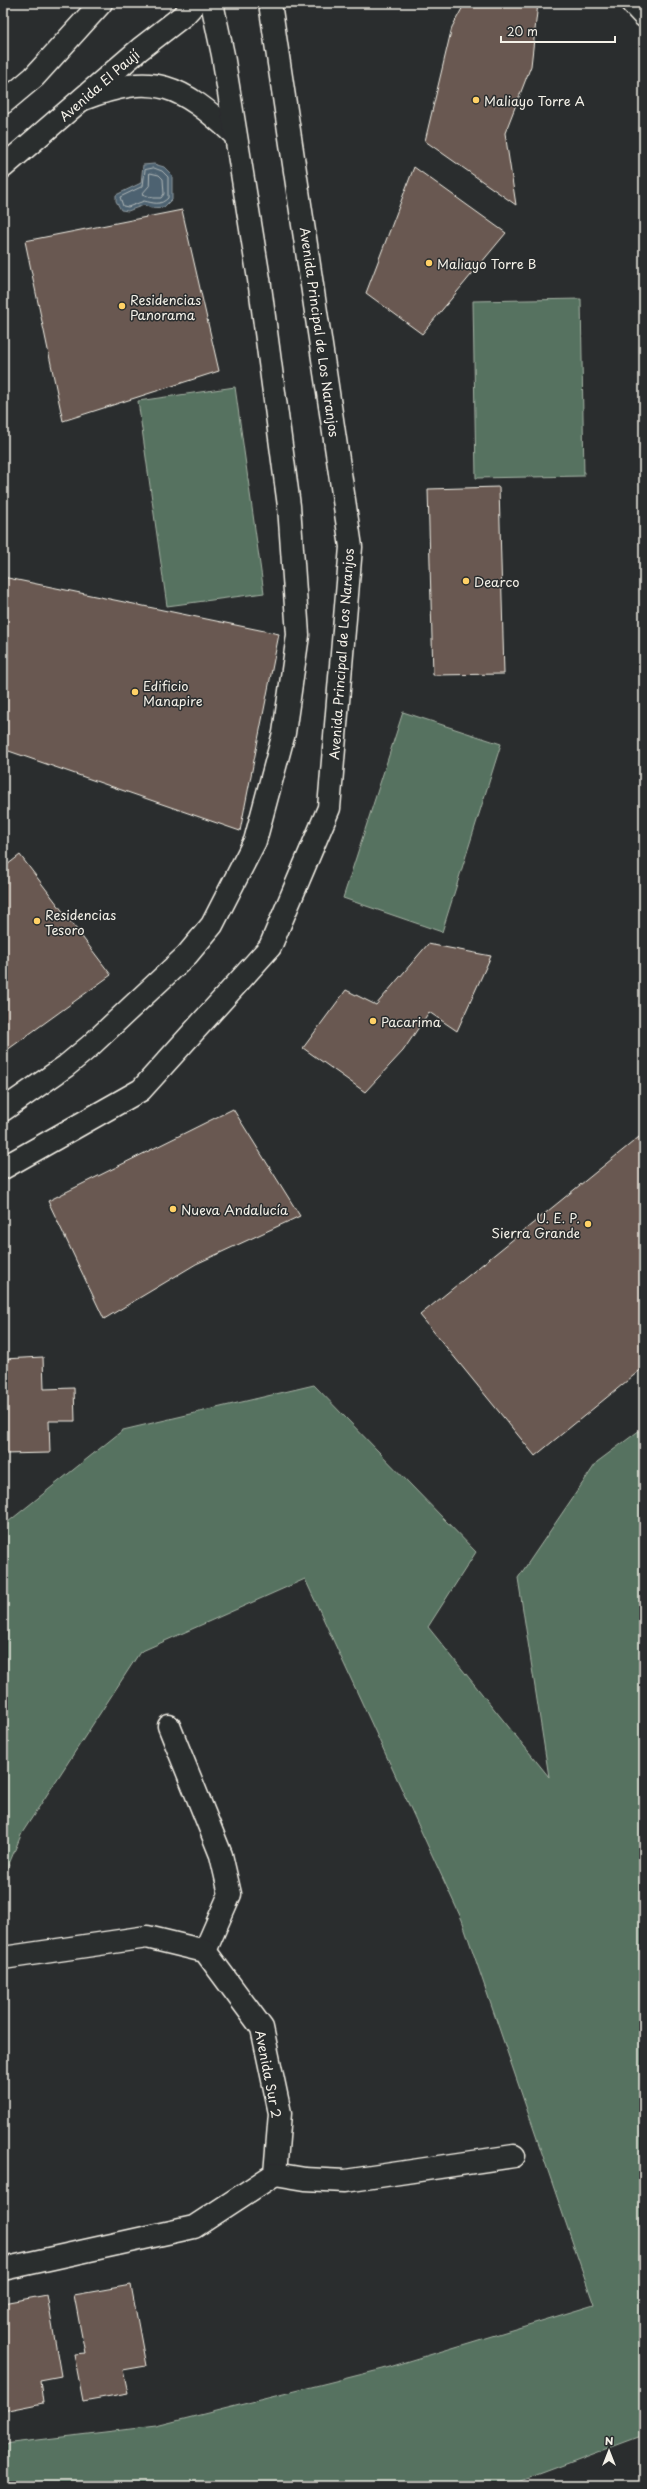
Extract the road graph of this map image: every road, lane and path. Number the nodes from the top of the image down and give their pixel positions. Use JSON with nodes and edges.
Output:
{"nodes":[{"id":1,"x":101,"y":3,"type":"edge"},
{"id":2,"x":196,"y":3,"type":"edge"},
{"id":3,"x":212,"y":3,"type":"edge"},
{"id":4,"x":270,"y":3,"type":"edge"},
{"id":5,"x":632,"y":3,"type":"edge"},
{"id":6,"x":644,"y":16,"type":"edge"},
{"id":7,"x":83,"y":99,"type":"junction"},
{"id":8,"x":3,"y":104,"type":"edge"},
{"id":9,"x":236,"y":134,"type":"junction"},
{"id":10,"x":3,"y":167,"type":"edge"},
{"id":11,"x":3,"y":1110,"type":"edge"},
{"id":12,"x":3,"y":1168,"type":"edge"},
{"id":13,"x":169,"y":1726,"type":"dead end"},
{"id":14,"x":205,"y":1951,"type":"junction"},
{"id":15,"x":3,"y":1958,"type":"edge"},
{"id":16,"x":514,"y":2156,"type":"dead end"},
{"id":17,"x":275,"y":2174,"type":"junction"},
{"id":18,"x":3,"y":2269,"type":"edge"}],
"edges":[{"from":1,"to":8,"type":"main road"},
{"from":2,"to":7,"type":"main road","name":"Avenida El Paují"},
{"from":3,"to":9,"type":"main road"},
{"from":4,"to":12,"type":"main road","name":"Avenida Principal de Los Naranjos"},
{"from":5,"to":6,"type":"main road"},
{"from":7,"to":9,"type":"main road"},
{"from":7,"to":10,"type":"main road","name":"Avenida El Paují"},
{"from":9,"to":11,"type":"main road"},
{"from":13,"to":14,"type":"main road"},
{"from":14,"to":15,"type":"main road"},
{"from":14,"to":17,"type":"main road","name":"Avenida Sur 2"},
{"from":16,"to":17,"type":"main road"},
{"from":17,"to":18,"type":"main road"}]}
